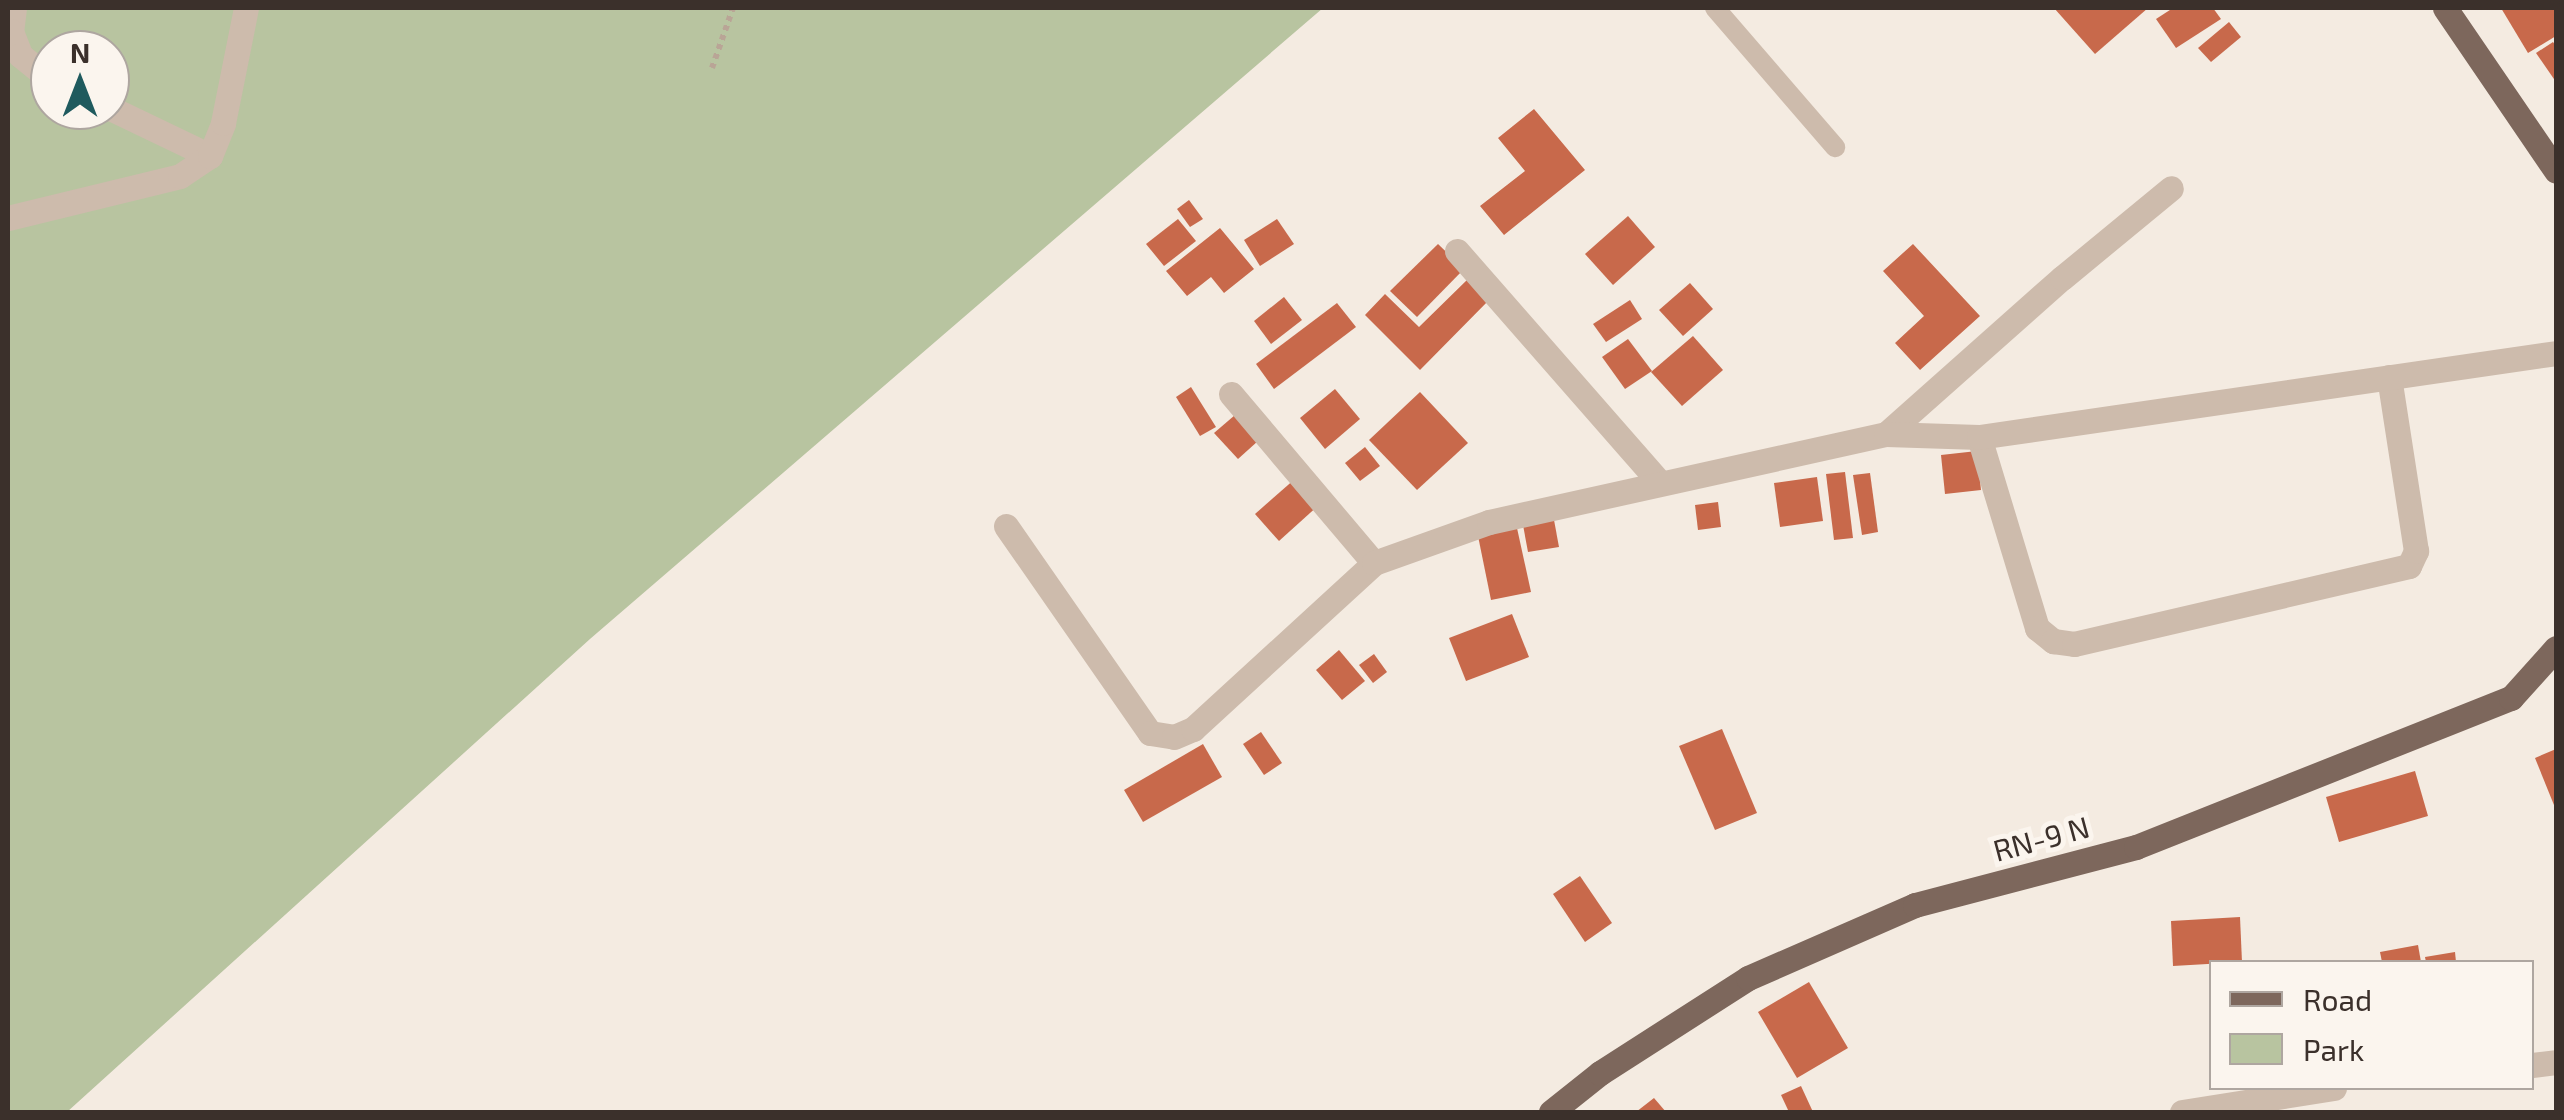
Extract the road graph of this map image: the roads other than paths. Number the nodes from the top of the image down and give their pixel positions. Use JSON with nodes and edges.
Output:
{"nodes":[{"id":1,"x":14,"y":8,"type":"edge"},
{"id":2,"x":246,"y":8,"type":"edge"},
{"id":3,"x":1715,"y":8,"type":"edge"},
{"id":4,"x":2445,"y":8,"type":"edge"},
{"id":5,"x":30,"y":62,"type":"edge"},
{"id":6,"x":130,"y":118,"type":"edge"},
{"id":7,"x":1836,"y":148,"type":"dead end"},
{"id":8,"x":210,"y":156,"type":"junction"},
{"id":9,"x":2556,"y":172,"type":"edge"},
{"id":10,"x":2172,"y":188,"type":"dead end"},
{"id":11,"x":8,"y":218,"type":"edge"},
{"id":12,"x":1456,"y":251,"type":"dead end"},
{"id":13,"x":2556,"y":353,"type":"edge"},
{"id":14,"x":2389,"y":377,"type":"junction"},
{"id":15,"x":1231,"y":394,"type":"dead end"},
{"id":16,"x":1886,"y":434,"type":"junction"},
{"id":17,"x":1979,"y":437,"type":"junction"},
{"id":18,"x":1659,"y":482,"type":"junction"},
{"id":19,"x":1006,"y":526,"type":"dead end"},
{"id":20,"x":1374,"y":562,"type":"junction"},
{"id":21,"x":2556,"y":648,"type":"edge"},
{"id":22,"x":2321,"y":1090,"type":"edge"},
{"id":23,"x":1551,"y":1112,"type":"edge"},
{"id":24,"x":2182,"y":1112,"type":"edge"}],
"edges":[{"from":1,"to":5,"type":"street"},
{"from":2,"to":8,"type":"street"},
{"from":3,"to":7,"type":"lane"},
{"from":4,"to":9,"type":"main road"},
{"from":6,"to":8,"type":"street"},
{"from":8,"to":11,"type":"street"},
{"from":10,"to":16,"type":"street"},
{"from":12,"to":18,"type":"street"},
{"from":13,"to":14,"type":"street"},
{"from":14,"to":17,"type":"street"},
{"from":14,"to":17,"type":"street"},
{"from":15,"to":20,"type":"street"},
{"from":16,"to":17,"type":"street"},
{"from":16,"to":18,"type":"street"},
{"from":18,"to":20,"type":"street"},
{"from":19,"to":20,"type":"street"},
{"from":21,"to":23,"type":"main road","name":"RN-9 N"},
{"from":22,"to":24,"type":"street"}]}
